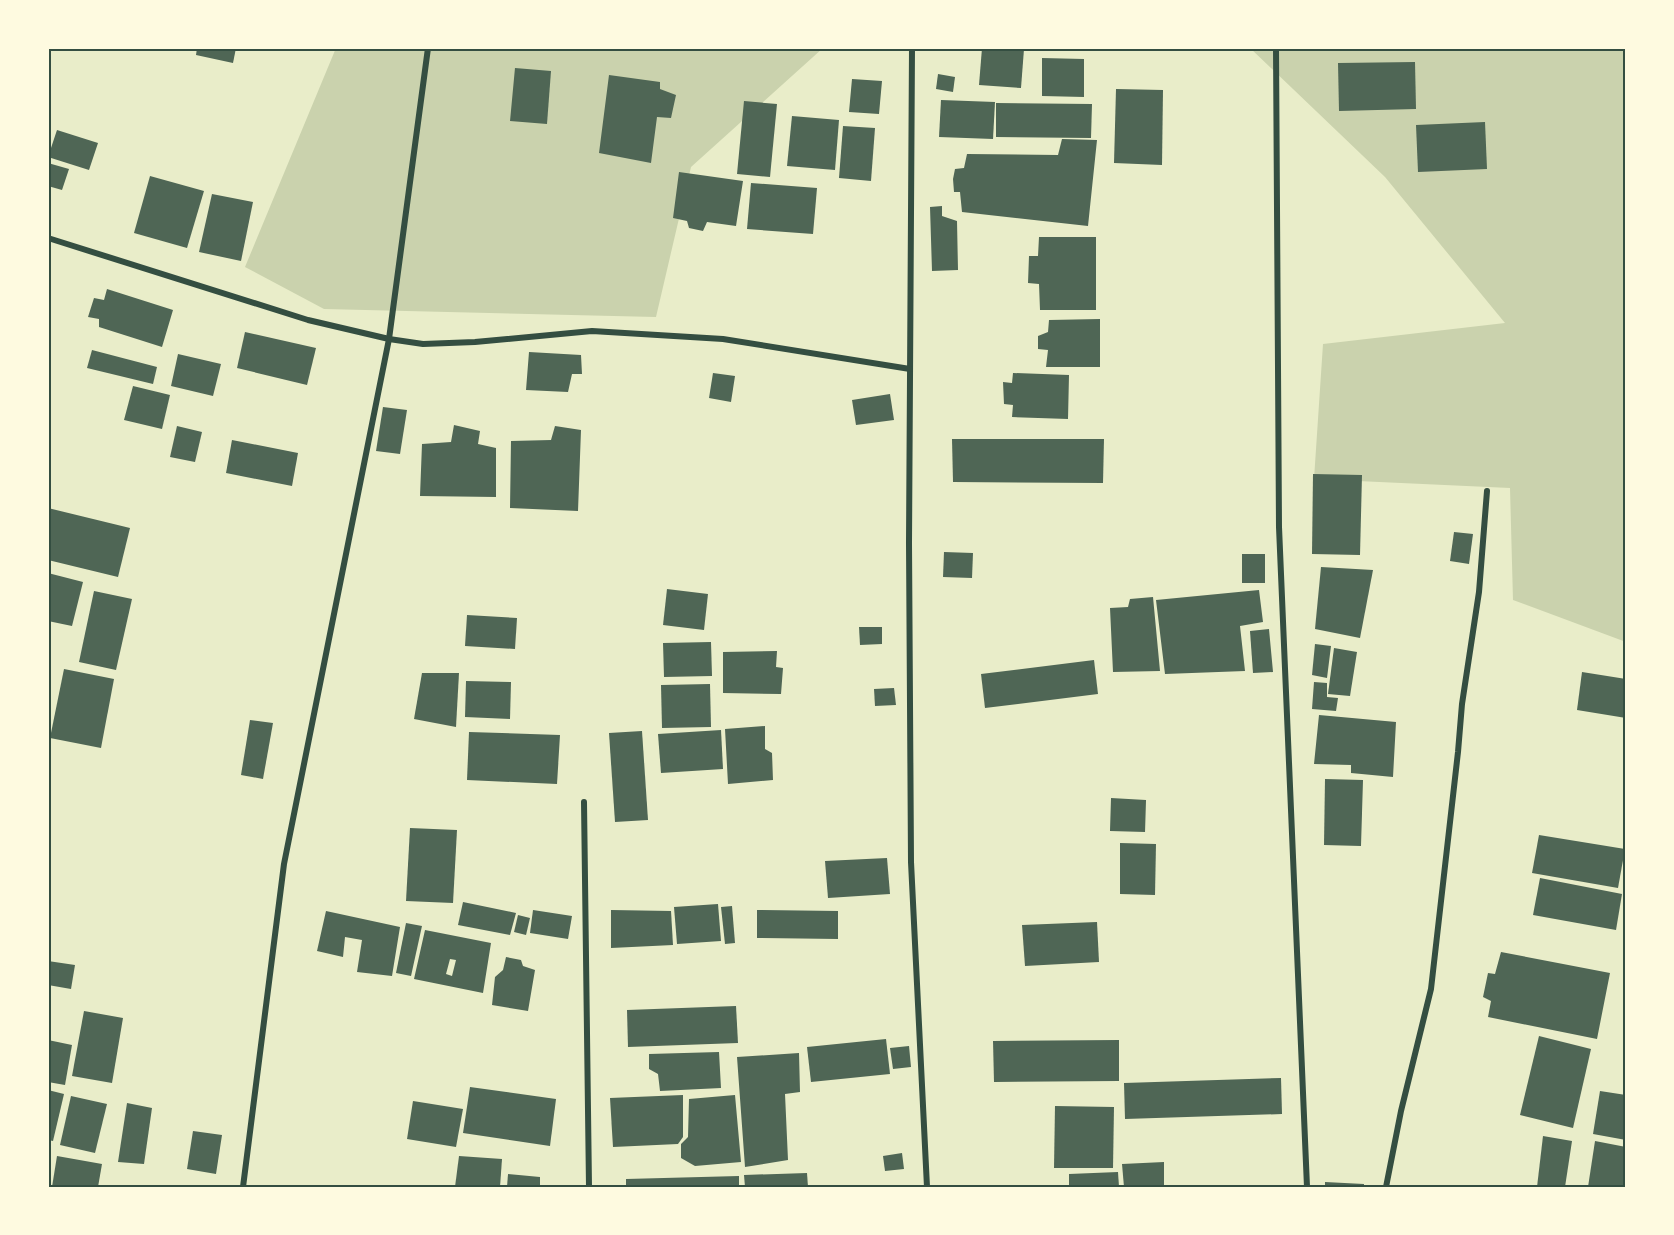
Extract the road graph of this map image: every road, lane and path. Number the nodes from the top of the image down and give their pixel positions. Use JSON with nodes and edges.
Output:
{"nodes":[{"id":1,"x":428,"y":48,"type":"edge"},
{"id":2,"x":912,"y":48,"type":"edge"},
{"id":3,"x":1276,"y":48,"type":"edge"},
{"id":4,"x":48,"y":238,"type":"edge"},
{"id":5,"x":389,"y":339,"type":"junction"},
{"id":6,"x":910,"y":369,"type":"junction"},
{"id":7,"x":1487,"y":491,"type":"dead end"},
{"id":8,"x":584,"y":802,"type":"dead end"},
{"id":9,"x":243,"y":1187,"type":"edge"},
{"id":10,"x":589,"y":1187,"type":"edge"},
{"id":11,"x":927,"y":1187,"type":"edge"},
{"id":12,"x":1307,"y":1187,"type":"edge"},
{"id":13,"x":1386,"y":1187,"type":"edge"}],
"edges":[{"from":1,"to":5,"type":"street"},
{"from":2,"to":6,"type":"street"},
{"from":3,"to":12,"type":"street"},
{"from":4,"to":5,"type":"street"},
{"from":5,"to":6,"type":"street"},
{"from":5,"to":9,"type":"street"},
{"from":6,"to":11,"type":"street"},
{"from":7,"to":13,"type":"street"},
{"from":8,"to":10,"type":"street"}]}
